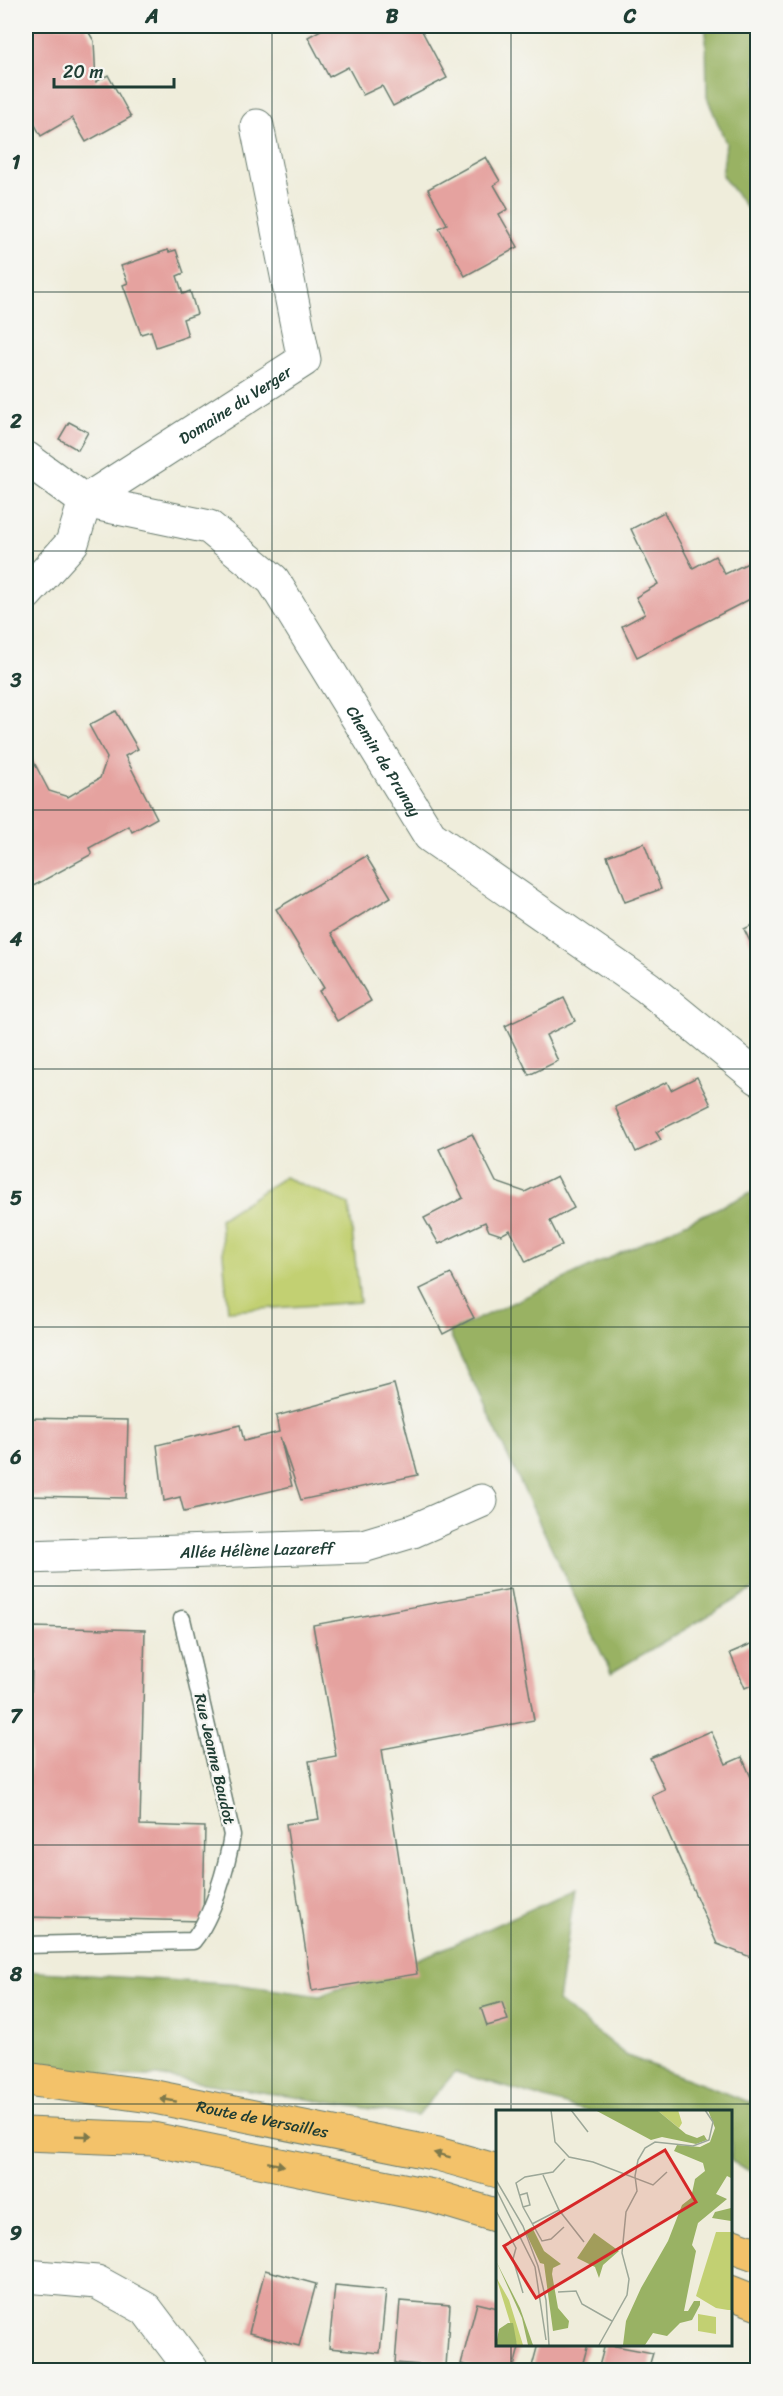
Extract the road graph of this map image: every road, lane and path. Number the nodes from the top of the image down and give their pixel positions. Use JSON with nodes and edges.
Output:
{"nodes":[{"id":1,"x":256,"y":126,"type":"dead end"},
{"id":2,"x":26,"y":458,"type":"edge"},
{"id":3,"x":85,"y":501,"type":"junction"},
{"id":4,"x":26,"y":594,"type":"edge"},
{"id":5,"x":758,"y":1078,"type":"edge"},
{"id":6,"x":481,"y":1500,"type":"dead end"},
{"id":7,"x":26,"y":1557,"type":"edge"},
{"id":8,"x":182,"y":1619,"type":"dead end"},
{"id":9,"x":26,"y":1945,"type":"edge"},
{"id":10,"x":26,"y":2079,"type":"edge"},
{"id":11,"x":26,"y":2134,"type":"edge"},
{"id":12,"x":496,"y":2170,"type":"edge"},
{"id":13,"x":496,"y":2215,"type":"edge"},
{"id":14,"x":732,"y":2246,"type":"edge"},
{"id":15,"x":758,"y":2255,"type":"edge"},
{"id":16,"x":26,"y":2276,"type":"edge"},
{"id":17,"x":732,"y":2293,"type":"edge"},
{"id":18,"x":758,"y":2303,"type":"edge"},
{"id":19,"x":192,"y":2370,"type":"edge"}],
"edges":[{"from":1,"to":3,"type":"street","name":"Domaine du Verger"},
{"from":2,"to":3,"type":"street","name":"Chemin de Prunay"},
{"from":3,"to":4,"type":"street"},
{"from":3,"to":5,"type":"street","name":"Chemin de Prunay"},
{"from":6,"to":7,"type":"street","name":"Allée Hélène Lazareff"},
{"from":8,"to":9,"type":"lane","name":"Rue Jeanne Baudot"},
{"from":12,"to":10,"type":"main road","name":"Route de Versailles","one_way":true},
{"from":11,"to":13,"type":"main road","one_way":true},
{"from":14,"to":15,"type":"main road"},
{"from":16,"to":19,"type":"street"},
{"from":17,"to":18,"type":"main road"}]}
